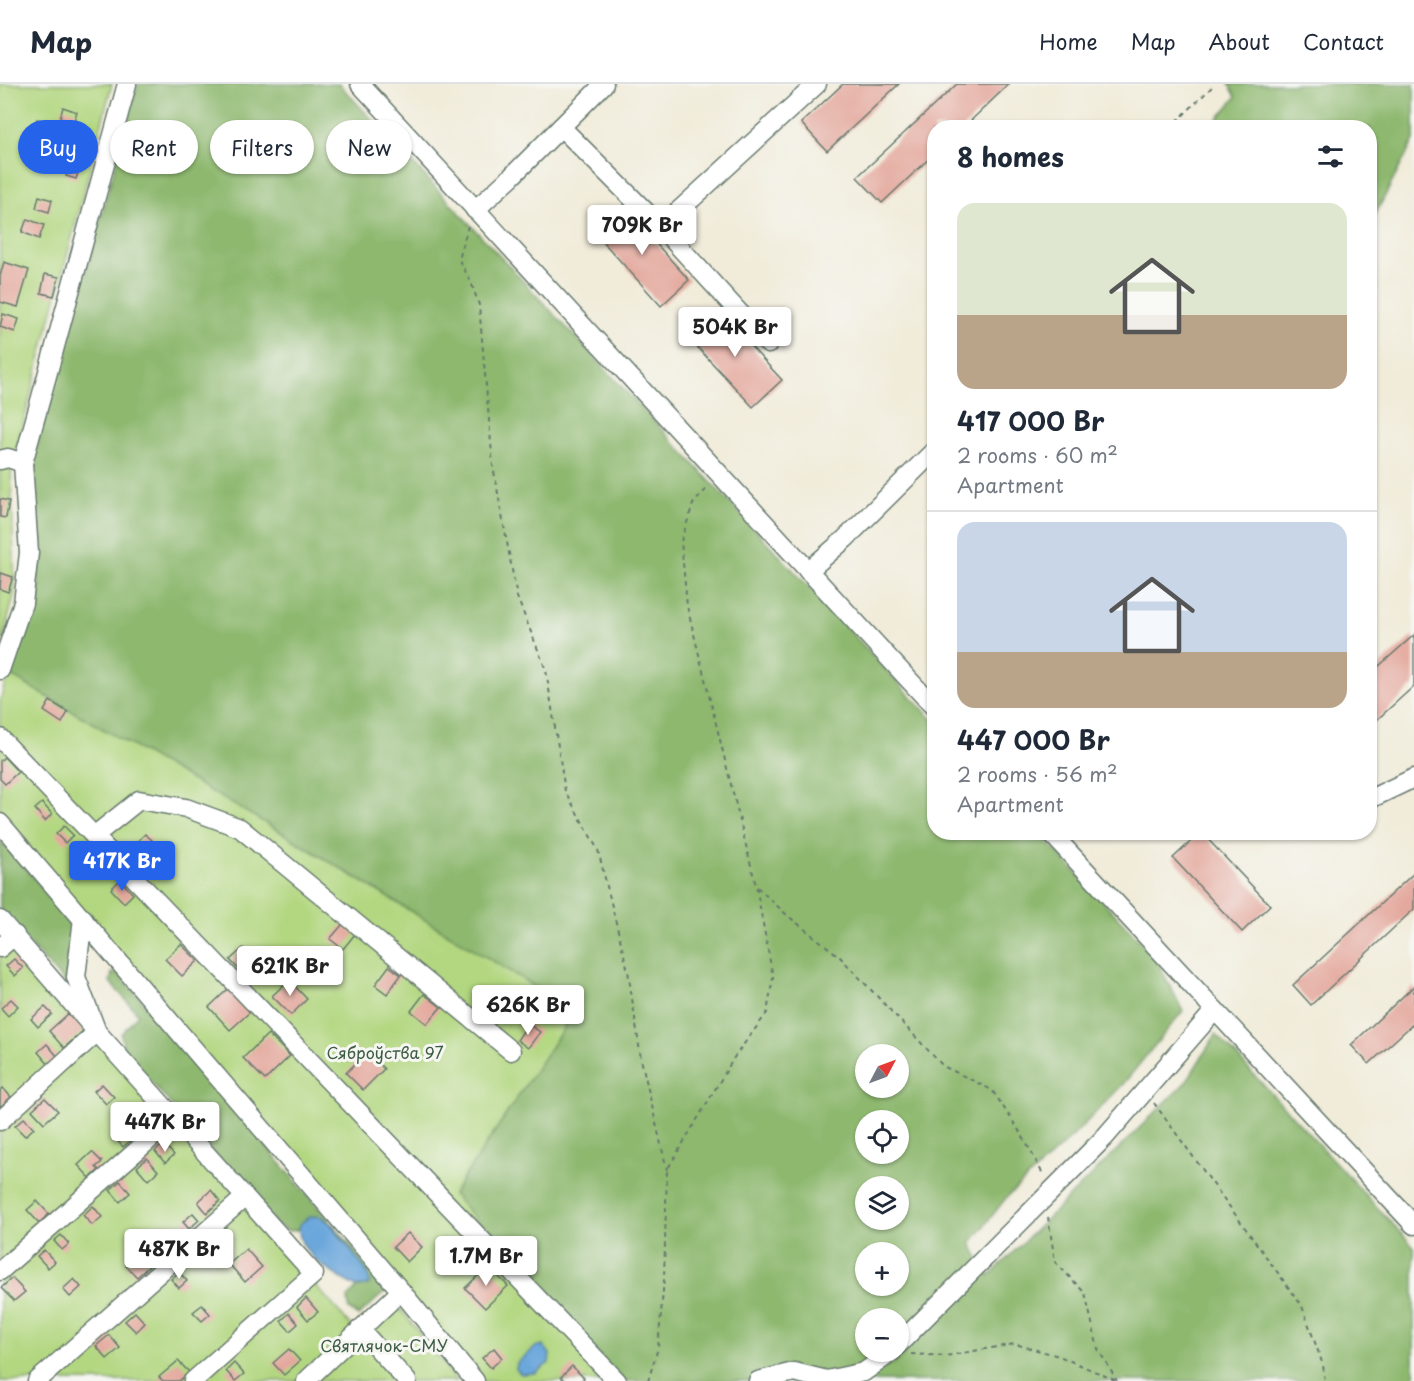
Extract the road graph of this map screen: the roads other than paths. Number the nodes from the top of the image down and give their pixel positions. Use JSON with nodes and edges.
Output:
{"nodes":[{"id":1,"x":127,"y":84,"type":"edge"},
{"id":2,"x":360,"y":84,"type":"edge"},
{"id":3,"x":603,"y":84,"type":"edge"},
{"id":4,"x":817,"y":84,"type":"edge"},
{"id":5,"x":561,"y":127,"type":"junction"},
{"id":6,"x":472,"y":217,"type":"junction"},
{"id":7,"x":661,"y":227,"type":"junction"},
{"id":8,"x":768,"y":344,"type":"dead end"},
{"id":9,"x":927,"y":458,"type":"edge"},
{"id":10,"x":0,"y":460,"type":"edge"},
{"id":11,"x":23,"y":462,"type":"junction"},
{"id":12,"x":808,"y":571,"type":"junction"},
{"id":13,"x":0,"y":670,"type":"edge"},
{"id":14,"x":927,"y":699,"type":"edge"},
{"id":15,"x":0,"y":738,"type":"edge"},
{"id":16,"x":1414,"y":778,"type":"edge"},
{"id":17,"x":1377,"y":796,"type":"edge"},
{"id":18,"x":0,"y":824,"type":"edge"},
{"id":19,"x":94,"y":836,"type":"junction"},
{"id":20,"x":1057,"y":840,"type":"edge"},
{"id":21,"x":83,"y":918,"type":"junction"},
{"id":22,"x":0,"y":920,"type":"edge"},
{"id":23,"x":15,"y":935,"type":"junction"},
{"id":24,"x":0,"y":948,"type":"edge"},
{"id":25,"x":1215,"y":1010,"type":"junction"},
{"id":26,"x":97,"y":1032,"type":"junction"},
{"id":27,"x":511,"y":1051,"type":"dead end"},
{"id":28,"x":174,"y":1118,"type":"junction"},
{"id":29,"x":0,"y":1121,"type":"edge"},
{"id":30,"x":245,"y":1197,"type":"junction"},
{"id":31,"x":1414,"y":1225,"type":"edge"},
{"id":32,"x":0,"y":1271,"type":"edge"},
{"id":33,"x":401,"y":1291,"type":"junction"},
{"id":34,"x":360,"y":1329,"type":"junction"},
{"id":35,"x":909,"y":1334,"type":"edge"},
{"id":36,"x":877,"y":1362,"type":"edge"},
{"id":37,"x":37,"y":1381,"type":"edge"},
{"id":38,"x":193,"y":1381,"type":"edge"},
{"id":39,"x":306,"y":1381,"type":"edge"},
{"id":40,"x":407,"y":1381,"type":"edge"},
{"id":41,"x":475,"y":1381,"type":"edge"},
{"id":42,"x":617,"y":1381,"type":"edge"},
{"id":43,"x":758,"y":1381,"type":"edge"},
{"id":44,"x":827,"y":1381,"type":"edge"}],
"edges":[{"from":1,"to":11,"type":"street"},
{"from":2,"to":6,"type":"street"},
{"from":3,"to":5,"type":"street"},
{"from":4,"to":7,"type":"street"},
{"from":5,"to":6,"type":"street"},
{"from":5,"to":7,"type":"street"},
{"from":6,"to":12,"type":"street"},
{"from":7,"to":8,"type":"street"},
{"from":9,"to":12,"type":"street"},
{"from":10,"to":11,"type":"street"},
{"from":11,"to":13,"type":"street"},
{"from":12,"to":14,"type":"street"},
{"from":15,"to":19,"type":"street"},
{"from":16,"to":17,"type":"street"},
{"from":18,"to":21,"type":"street"},
{"from":19,"to":27,"type":"street"},
{"from":19,"to":42,"type":"street"},
{"from":20,"to":25,"type":"street"},
{"from":21,"to":26,"type":"street"},
{"from":21,"to":33,"type":"street"},
{"from":22,"to":23,"type":"street"},
{"from":23,"to":24,"type":"street"},
{"from":23,"to":26,"type":"street"},
{"from":25,"to":31,"type":"street"},
{"from":25,"to":35,"type":"street"},
{"from":26,"to":28,"type":"street"},
{"from":26,"to":29,"type":"street"},
{"from":28,"to":30,"type":"street"},
{"from":28,"to":32,"type":"street"},
{"from":30,"to":37,"type":"street"},
{"from":30,"to":38,"type":"street"},
{"from":33,"to":34,"type":"street"},
{"from":33,"to":41,"type":"street"},
{"from":34,"to":39,"type":"street"},
{"from":34,"to":40,"type":"street"},
{"from":36,"to":44,"type":"street"},
{"from":43,"to":44,"type":"street"}]}
